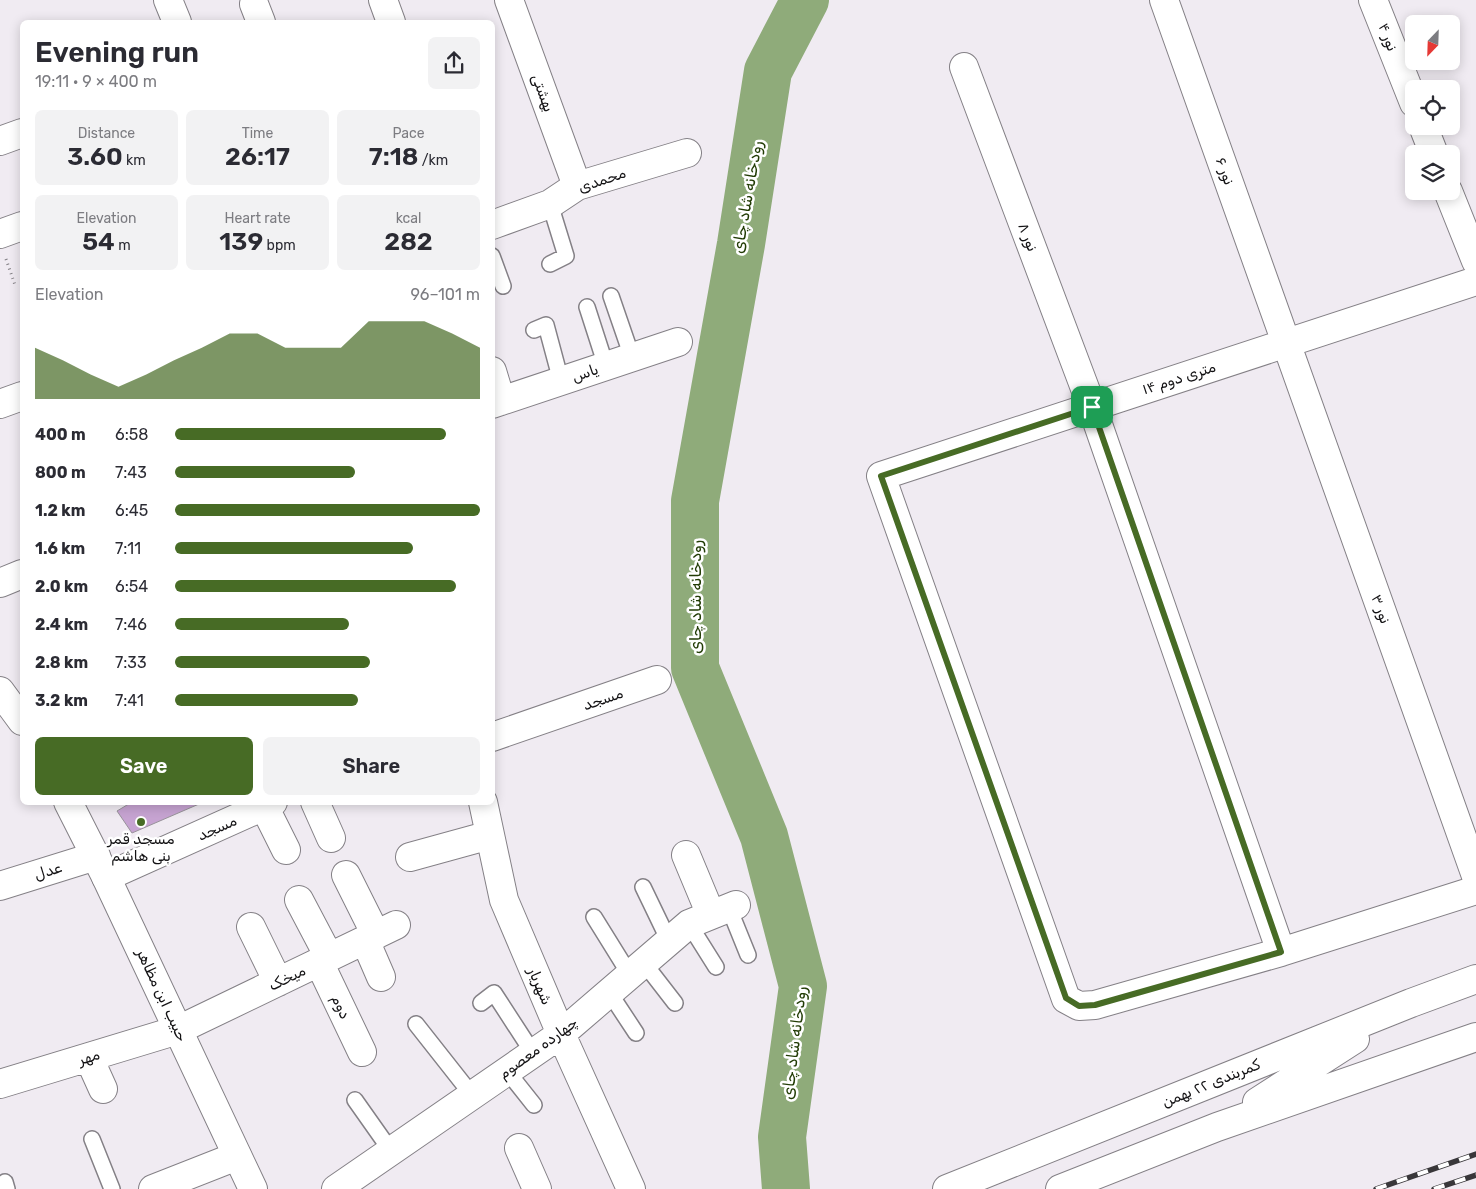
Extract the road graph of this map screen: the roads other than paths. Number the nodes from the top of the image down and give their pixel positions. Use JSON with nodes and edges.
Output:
{"nodes":[{"id":1,"x":168,"y":0,"type":"edge"},
{"id":2,"x":383,"y":0,"type":"edge"},
{"id":3,"x":509,"y":0,"type":"edge"},
{"id":4,"x":1164,"y":0,"type":"edge"},
{"id":5,"x":1373,"y":0,"type":"edge"},
{"id":6,"x":176,"y":20,"type":"edge"},
{"id":7,"x":391,"y":20,"type":"edge"},
{"id":8,"x":964,"y":67,"type":"dead end"},
{"id":9,"x":1405,"y":80,"type":"edge"},
{"id":10,"x":20,"y":134,"type":"edge"},
{"id":11,"x":0,"y":141,"type":"edge"},
{"id":12,"x":687,"y":153,"type":"dead end"},
{"id":13,"x":577,"y":186,"type":"junction"},
{"id":14,"x":1452,"y":200,"type":"edge"},
{"id":15,"x":550,"y":204,"type":"junction"},
{"id":16,"x":495,"y":224,"type":"edge"},
{"id":17,"x":20,"y":228,"type":"edge"},
{"id":18,"x":2,"y":242,"type":"edge"},
{"id":19,"x":1476,"y":261,"type":"edge"},
{"id":20,"x":495,"y":264,"type":"edge"},
{"id":21,"x":550,"y":264,"type":"dead end"},
{"id":22,"x":1476,"y":281,"type":"edge"},
{"id":23,"x":503,"y":286,"type":"dead end"},
{"id":24,"x":611,"y":296,"type":"dead end"},
{"id":25,"x":587,"y":307,"type":"dead end"},
{"id":26,"x":534,"y":330,"type":"dead end"},
{"id":27,"x":678,"y":342,"type":"dead end"},
{"id":28,"x":1287,"y":343,"type":"junction"},
{"id":29,"x":632,"y":358,"type":"junction"},
{"id":30,"x":606,"y":366,"type":"junction"},
{"id":31,"x":561,"y":381,"type":"junction"},
{"id":32,"x":495,"y":390,"type":"edge"},
{"id":33,"x":20,"y":397,"type":"edge"},
{"id":34,"x":497,"y":403,"type":"edge"},
{"id":35,"x":0,"y":404,"type":"edge"},
{"id":36,"x":1092,"y":407,"type":"junction"},
{"id":37,"x":20,"y":575,"type":"edge"},
{"id":38,"x":0,"y":583,"type":"edge"},
{"id":39,"x":657,"y":680,"type":"dead end"},
{"id":40,"x":0,"y":691,"type":"edge"},
{"id":41,"x":20,"y":718,"type":"edge"},
{"id":42,"x":495,"y":736,"type":"edge"},
{"id":43,"x":70,"y":805,"type":"edge"},
{"id":44,"x":265,"y":805,"type":"edge"},
{"id":45,"x":268,"y":805,"type":"edge"},
{"id":46,"x":316,"y":805,"type":"edge"},
{"id":47,"x":484,"y":805,"type":"edge"},
{"id":48,"x":490,"y":835,"type":"junction"},
{"id":49,"x":331,"y":838,"type":"dead end"},
{"id":50,"x":286,"y":850,"type":"dead end"},
{"id":51,"x":686,"y":855,"type":"dead end"},
{"id":52,"x":410,"y":858,"type":"dead end"},
{"id":53,"x":101,"y":867,"type":"junction"},
{"id":54,"x":346,"y":875,"type":"dead end"},
{"id":55,"x":1476,"y":876,"type":"edge"},
{"id":56,"x":0,"y":886,"type":"edge"},
{"id":57,"x":643,"y":887,"type":"dead end"},
{"id":58,"x":1476,"y":890,"type":"edge"},
{"id":59,"x":299,"y":900,"type":"dead end"},
{"id":60,"x":594,"y":917,"type":"dead end"},
{"id":61,"x":707,"y":919,"type":"junction"},
{"id":62,"x":251,"y":927,"type":"dead end"},
{"id":63,"x":379,"y":933,"type":"junction"},
{"id":64,"x":1281,"y":952,"type":"junction"},
{"id":65,"x":748,"y":955,"type":"dead end"},
{"id":66,"x":324,"y":960,"type":"junction"},
{"id":67,"x":716,"y":967,"type":"dead end"},
{"id":68,"x":637,"y":969,"type":"junction"},
{"id":69,"x":381,"y":977,"type":"dead end"},
{"id":70,"x":1476,"y":979,"type":"edge"},
{"id":71,"x":278,"y":982,"type":"junction"},
{"id":72,"x":609,"y":992,"type":"junction"},
{"id":73,"x":481,"y":1003,"type":"dead end"},
{"id":74,"x":1411,"y":1003,"type":"junction"},
{"id":75,"x":675,"y":1004,"type":"dead end"},
{"id":76,"x":416,"y":1024,"type":"dead end"},
{"id":77,"x":178,"y":1030,"type":"junction"},
{"id":78,"x":636,"y":1033,"type":"dead end"},
{"id":79,"x":561,"y":1034,"type":"junction"},
{"id":80,"x":1476,"y":1037,"type":"edge"},
{"id":81,"x":362,"y":1052,"type":"dead end"},
{"id":82,"x":533,"y":1053,"type":"junction"},
{"id":83,"x":88,"y":1058,"type":"junction"},
{"id":84,"x":507,"y":1071,"type":"junction"},
{"id":85,"x":1,"y":1082,"type":"edge"},
{"id":86,"x":103,"y":1089,"type":"dead end"},
{"id":87,"x":472,"y":1095,"type":"junction"},
{"id":88,"x":355,"y":1100,"type":"dead end"},
{"id":89,"x":534,"y":1105,"type":"dead end"},
{"id":90,"x":1217,"y":1127,"type":"junction"},
{"id":91,"x":92,"y":1139,"type":"dead end"},
{"id":92,"x":519,"y":1148,"type":"dead end"},
{"id":93,"x":391,"y":1151,"type":"junction"},
{"id":94,"x":237,"y":1156,"type":"junction"},
{"id":95,"x":112,"y":1189,"type":"edge"},
{"id":96,"x":152,"y":1189,"type":"edge"},
{"id":97,"x":253,"y":1189,"type":"edge"},
{"id":98,"x":336,"y":1189,"type":"edge"},
{"id":99,"x":536,"y":1189,"type":"edge"},
{"id":100,"x":631,"y":1189,"type":"edge"},
{"id":101,"x":948,"y":1189,"type":"edge"},
{"id":102,"x":1060,"y":1189,"type":"edge"}],
"edges":[{"from":1,"to":6,"type":"street"},
{"from":2,"to":7,"type":"street"},
{"from":3,"to":13,"type":"street","name":"بهشتی"},
{"from":4,"to":28,"type":"street","name":"نور ۶"},
{"from":5,"to":9,"type":"street","name":"نور ۴"},
{"from":8,"to":36,"type":"street","name":"نور ۸"},
{"from":10,"to":11,"type":"street"},
{"from":12,"to":13,"type":"street","name":"محمدی"},
{"from":13,"to":15,"type":"street","name":"محمدی"},
{"from":14,"to":19,"type":"street"},
{"from":15,"to":16,"type":"street","name":"محمدی"},
{"from":15,"to":21,"type":"lane"},
{"from":17,"to":18,"type":"street"},
{"from":20,"to":23,"type":"lane"},
{"from":22,"to":28,"type":"street","name":"۱۴ متری دوم"},
{"from":24,"to":29,"type":"lane"},
{"from":25,"to":30,"type":"lane"},
{"from":26,"to":31,"type":"lane"},
{"from":27,"to":29,"type":"street","name":"یاس"},
{"from":28,"to":36,"type":"street","name":"۱۴ متری دوم"},
{"from":28,"to":55,"type":"street","name":"نور ۳"},
{"from":29,"to":30,"type":"street","name":"یاس"},
{"from":30,"to":31,"type":"street","name":"یاس"},
{"from":31,"to":34,"type":"street","name":"یاس"},
{"from":32,"to":34,"type":"street"},
{"from":33,"to":35,"type":"street"},
{"from":36,"to":64,"type":"street","name":"نور ۸"},
{"from":36,"to":64,"type":"street","name":"۱۴ متری دوم"},
{"from":37,"to":38,"type":"street"},
{"from":39,"to":42,"type":"street","name":"مسجد"},
{"from":40,"to":41,"type":"street"},
{"from":43,"to":53,"type":"street","name":"حبیب ابن مظاهر"},
{"from":44,"to":53,"type":"street","name":"مسجد"},
{"from":45,"to":50,"type":"street"},
{"from":46,"to":49,"type":"street"},
{"from":47,"to":48,"type":"street","name":"شهریار"},
{"from":48,"to":52,"type":"street"},
{"from":48,"to":79,"type":"street","name":"شهریار"},
{"from":51,"to":61,"type":"street"},
{"from":53,"to":56,"type":"street","name":"عدل"},
{"from":53,"to":77,"type":"street","name":"حبیب ابن مظاهر"},
{"from":54,"to":63,"type":"street"},
{"from":57,"to":61,"type":"lane"},
{"from":58,"to":64,"type":"street"},
{"from":59,"to":66,"type":"street","name":"دوم"},
{"from":60,"to":68,"type":"lane"},
{"from":61,"to":65,"type":"lane"},
{"from":61,"to":67,"type":"lane"},
{"from":61,"to":68,"type":"street","name":"چهارده معصوم"},
{"from":62,"to":71,"type":"street"},
{"from":63,"to":66,"type":"street","name":"میخک"},
{"from":63,"to":69,"type":"street"},
{"from":66,"to":71,"type":"street","name":"میخک"},
{"from":66,"to":81,"type":"street","name":"دوم"},
{"from":68,"to":72,"type":"street","name":"چهارده معصوم"},
{"from":68,"to":75,"type":"lane"},
{"from":70,"to":74,"type":"street","name":"کمربندی ۲۲ بهمن"},
{"from":71,"to":77,"type":"street","name":"میخک"},
{"from":72,"to":78,"type":"lane"},
{"from":72,"to":79,"type":"street","name":"چهارده معصوم"},
{"from":73,"to":82,"type":"lane"},
{"from":74,"to":90,"type":"street"},
{"from":74,"to":101,"type":"street","name":"کمربندی ۲۲ بهمن"},
{"from":76,"to":87,"type":"lane"},
{"from":77,"to":83,"type":"street","name":"مهر"},
{"from":77,"to":94,"type":"street","name":"حبیب ابن مظاهر"},
{"from":79,"to":82,"type":"street","name":"چهارده معصوم"},
{"from":79,"to":100,"type":"street","name":"شهریار"},
{"from":80,"to":90,"type":"street"},
{"from":82,"to":84,"type":"street","name":"چهارده معصوم"},
{"from":83,"to":85,"type":"street","name":"مهر"},
{"from":83,"to":86,"type":"street"},
{"from":84,"to":87,"type":"street","name":"چهارده معصوم"},
{"from":84,"to":89,"type":"lane"},
{"from":87,"to":93,"type":"street","name":"چهارده معصوم"},
{"from":88,"to":93,"type":"lane"},
{"from":90,"to":102,"type":"street"},
{"from":91,"to":95,"type":"lane"},
{"from":92,"to":99,"type":"street"},
{"from":93,"to":98,"type":"street","name":"چهارده معصوم"},
{"from":94,"to":96,"type":"street"},
{"from":94,"to":97,"type":"street","name":"حبیب ابن مظاهر"}]}
